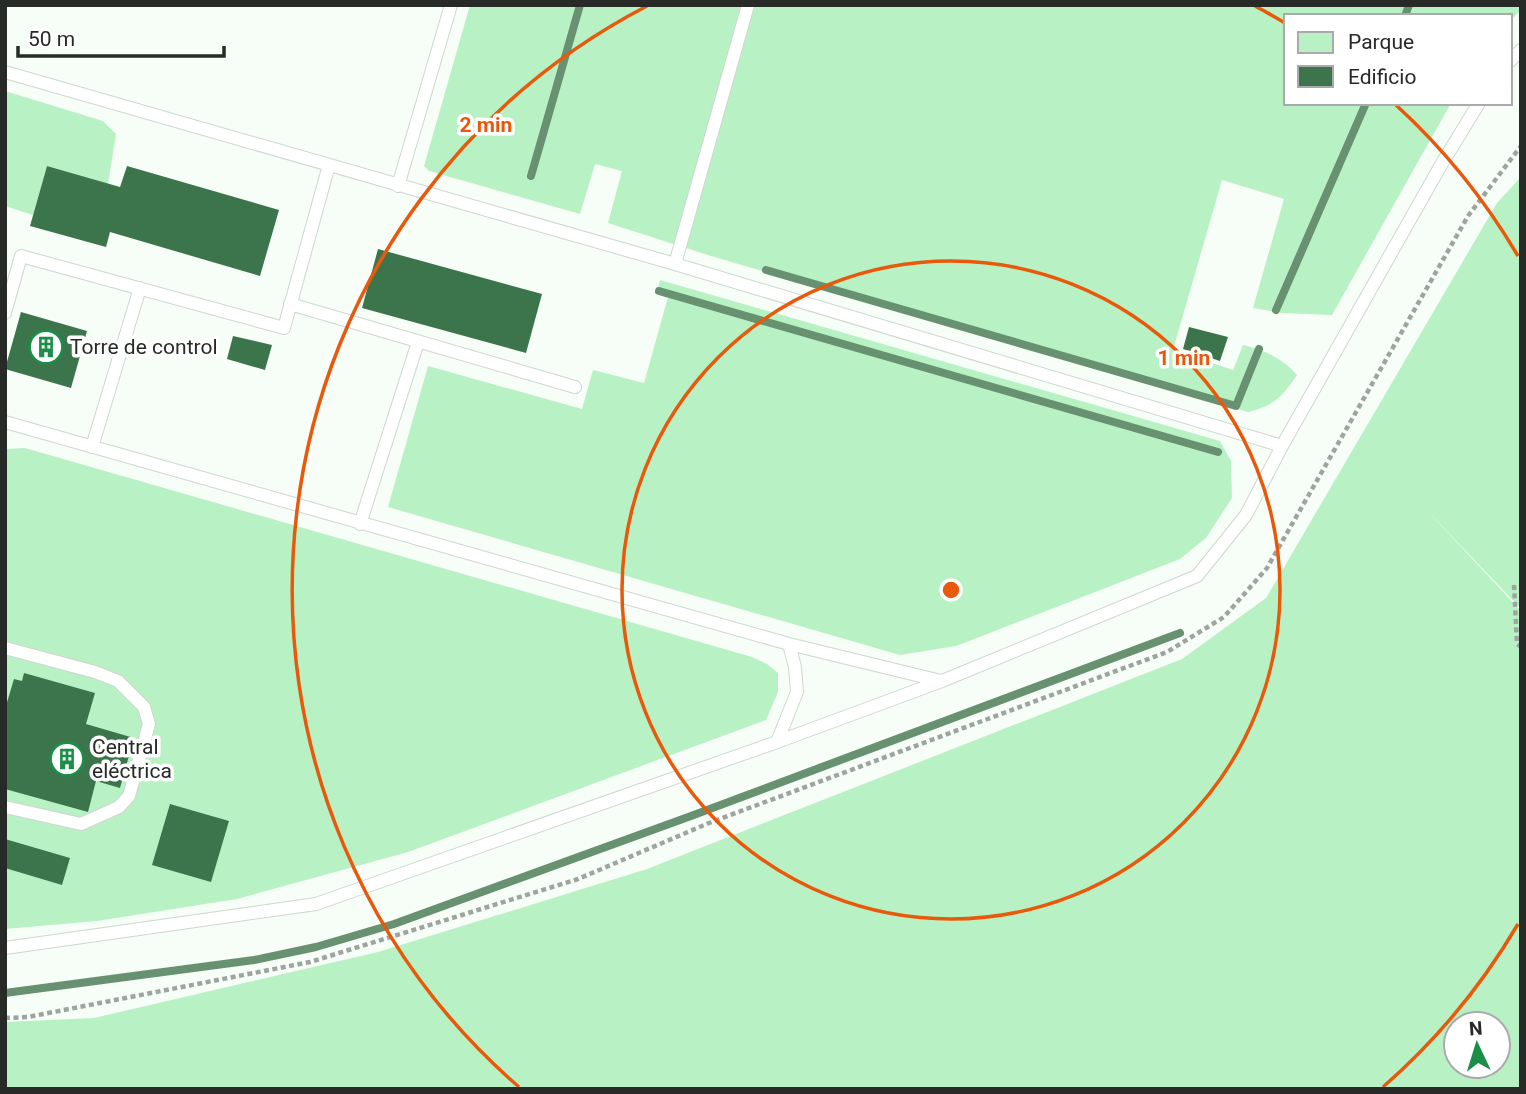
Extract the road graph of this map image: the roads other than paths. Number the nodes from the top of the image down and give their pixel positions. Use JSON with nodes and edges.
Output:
{"nodes":[{"id":1,"x":451,"y":5,"type":"edge"},
{"id":2,"x":748,"y":5,"type":"edge"},
{"id":3,"x":5,"y":72,"type":"edge"},
{"id":4,"x":1478,"y":105,"type":"edge"},
{"id":5,"x":329,"y":165,"type":"junction"},
{"id":6,"x":398,"y":186,"type":"junction"},
{"id":7,"x":675,"y":264,"type":"junction"},
{"id":8,"x":140,"y":288,"type":"junction"},
{"id":9,"x":290,"y":304,"type":"junction"},
{"id":10,"x":5,"y":313,"type":"edge"},
{"id":11,"x":418,"y":342,"type":"junction"},
{"id":12,"x":575,"y":387,"type":"dead end"},
{"id":13,"x":5,"y":422,"type":"edge"},
{"id":14,"x":1282,"y":446,"type":"junction"},
{"id":15,"x":92,"y":447,"type":"junction"},
{"id":16,"x":360,"y":524,"type":"junction"},
{"id":17,"x":789,"y":644,"type":"junction"},
{"id":18,"x":5,"y":648,"type":"edge"},
{"id":19,"x":942,"y":681,"type":"junction"},
{"id":20,"x":777,"y":742,"type":"junction"},
{"id":21,"x":5,"y":807,"type":"edge"},
{"id":22,"x":5,"y":948,"type":"edge"}],
"edges":[{"from":1,"to":6,"type":"lane"},
{"from":2,"to":7,"type":"lane"},
{"from":3,"to":5,"type":"lane"},
{"from":4,"to":14,"type":"lane"},
{"from":5,"to":6,"type":"lane"},
{"from":5,"to":9,"type":"lane"},
{"from":6,"to":7,"type":"lane"},
{"from":7,"to":14,"type":"lane"},
{"from":8,"to":9,"type":"lane"},
{"from":8,"to":10,"type":"lane"},
{"from":8,"to":15,"type":"lane"},
{"from":9,"to":11,"type":"lane"},
{"from":11,"to":12,"type":"lane"},
{"from":11,"to":16,"type":"lane"},
{"from":13,"to":15,"type":"lane"},
{"from":14,"to":19,"type":"lane"},
{"from":15,"to":16,"type":"lane"},
{"from":16,"to":17,"type":"lane"},
{"from":17,"to":19,"type":"lane"},
{"from":17,"to":20,"type":"lane"},
{"from":18,"to":21,"type":"lane"},
{"from":19,"to":20,"type":"lane"},
{"from":20,"to":22,"type":"lane"}]}
